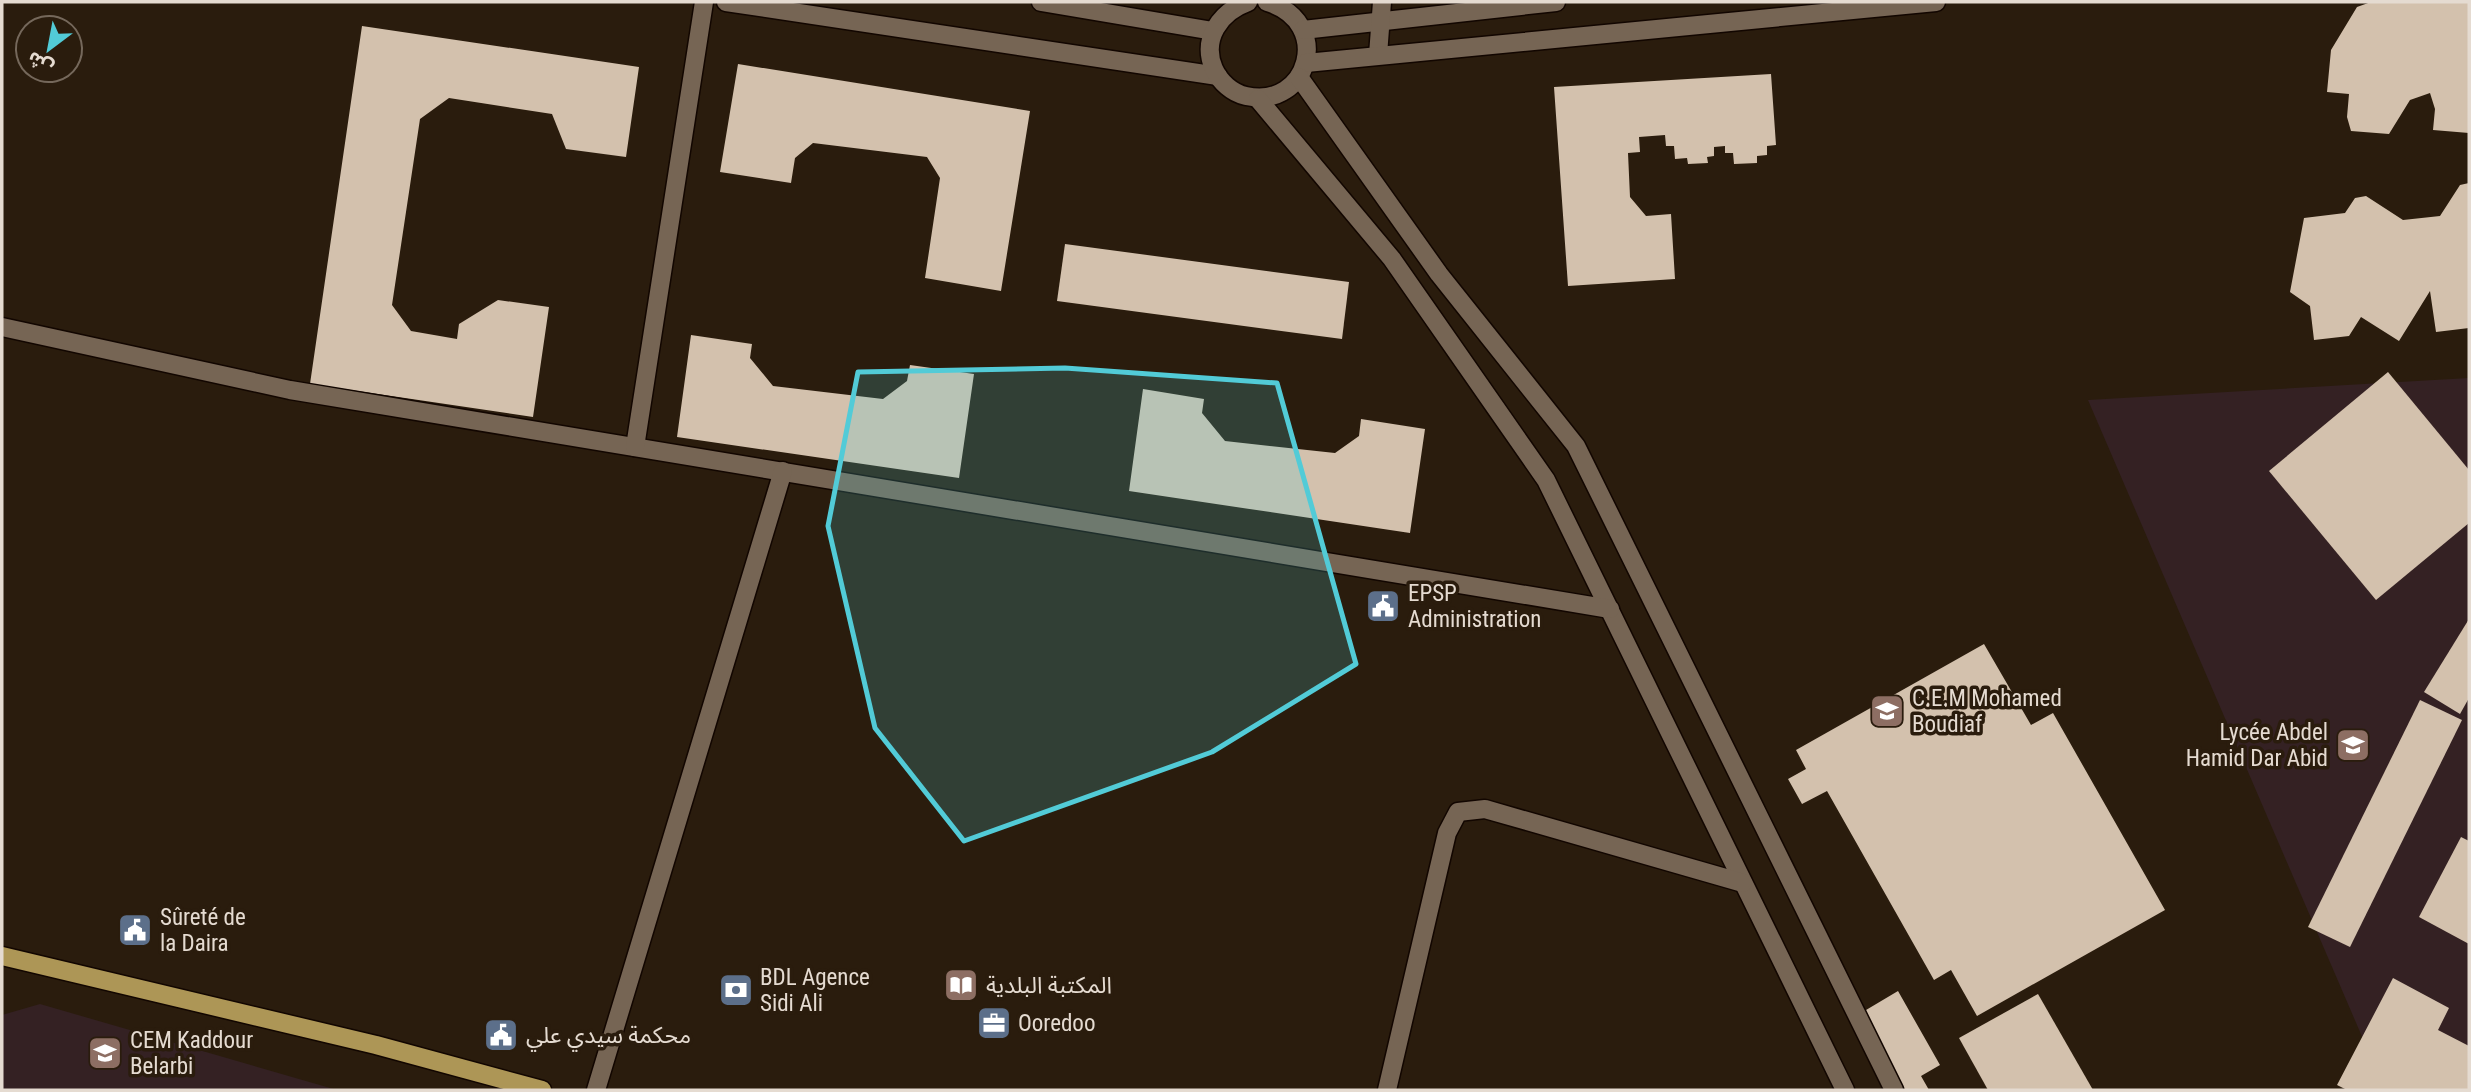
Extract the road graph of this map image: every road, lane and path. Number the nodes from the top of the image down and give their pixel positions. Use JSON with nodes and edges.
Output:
{"nodes":[{"id":1,"x":704,"y":2,"type":"edge"},
{"id":2,"x":726,"y":2,"type":"edge"},
{"id":3,"x":1041,"y":2,"type":"edge"},
{"id":4,"x":1248,"y":2,"type":"edge"},
{"id":5,"x":1267,"y":2,"type":"edge"},
{"id":6,"x":1382,"y":2,"type":"edge"},
{"id":7,"x":1556,"y":2,"type":"edge"},
{"id":8,"x":1936,"y":2,"type":"edge"},
{"id":9,"x":761,"y":4,"type":"edge"},
{"id":10,"x":1380,"y":21,"type":"junction"},
{"id":11,"x":1303,"y":30,"type":"junction"},
{"id":12,"x":1213,"y":31,"type":"junction"},
{"id":13,"x":1378,"y":55,"type":"junction"},
{"id":14,"x":1302,"y":70,"type":"junction"},
{"id":15,"x":1217,"y":76,"type":"junction"},
{"id":16,"x":1258,"y":99,"type":"junction"},
{"id":17,"x":2,"y":327,"type":"edge"},
{"id":18,"x":635,"y":447,"type":"junction"},
{"id":19,"x":783,"y":471,"type":"junction"},
{"id":20,"x":1610,"y":609,"type":"junction"},
{"id":21,"x":1743,"y":883,"type":"junction"},
{"id":22,"x":2,"y":956,"type":"edge"},
{"id":23,"x":542,"y":1090,"type":"edge"},
{"id":24,"x":596,"y":1090,"type":"edge"},
{"id":25,"x":1387,"y":1090,"type":"edge"},
{"id":26,"x":1845,"y":1090,"type":"edge"},
{"id":27,"x":1894,"y":1090,"type":"edge"}],
"edges":[{"from":1,"to":18,"type":"street"},
{"from":2,"to":9,"type":"street"},
{"from":3,"to":12,"type":"street"},
{"from":4,"to":12,"type":"street"},
{"from":5,"to":11,"type":"street"},
{"from":6,"to":10,"type":"street"},
{"from":7,"to":10,"type":"street"},
{"from":8,"to":13,"type":"street"},
{"from":9,"to":15,"type":"street"},
{"from":10,"to":11,"type":"street"},
{"from":10,"to":13,"type":"street"},
{"from":11,"to":14,"type":"street"},
{"from":12,"to":15,"type":"street"},
{"from":13,"to":14,"type":"street"},
{"from":14,"to":16,"type":"street"},
{"from":14,"to":27,"type":"street"},
{"from":15,"to":16,"type":"street"},
{"from":16,"to":20,"type":"street"},
{"from":17,"to":18,"type":"street"},
{"from":18,"to":19,"type":"street"},
{"from":19,"to":20,"type":"street"},
{"from":19,"to":24,"type":"street"},
{"from":20,"to":21,"type":"street"},
{"from":21,"to":25,"type":"street"},
{"from":21,"to":26,"type":"street"},
{"from":22,"to":23,"type":"main road"}]}
